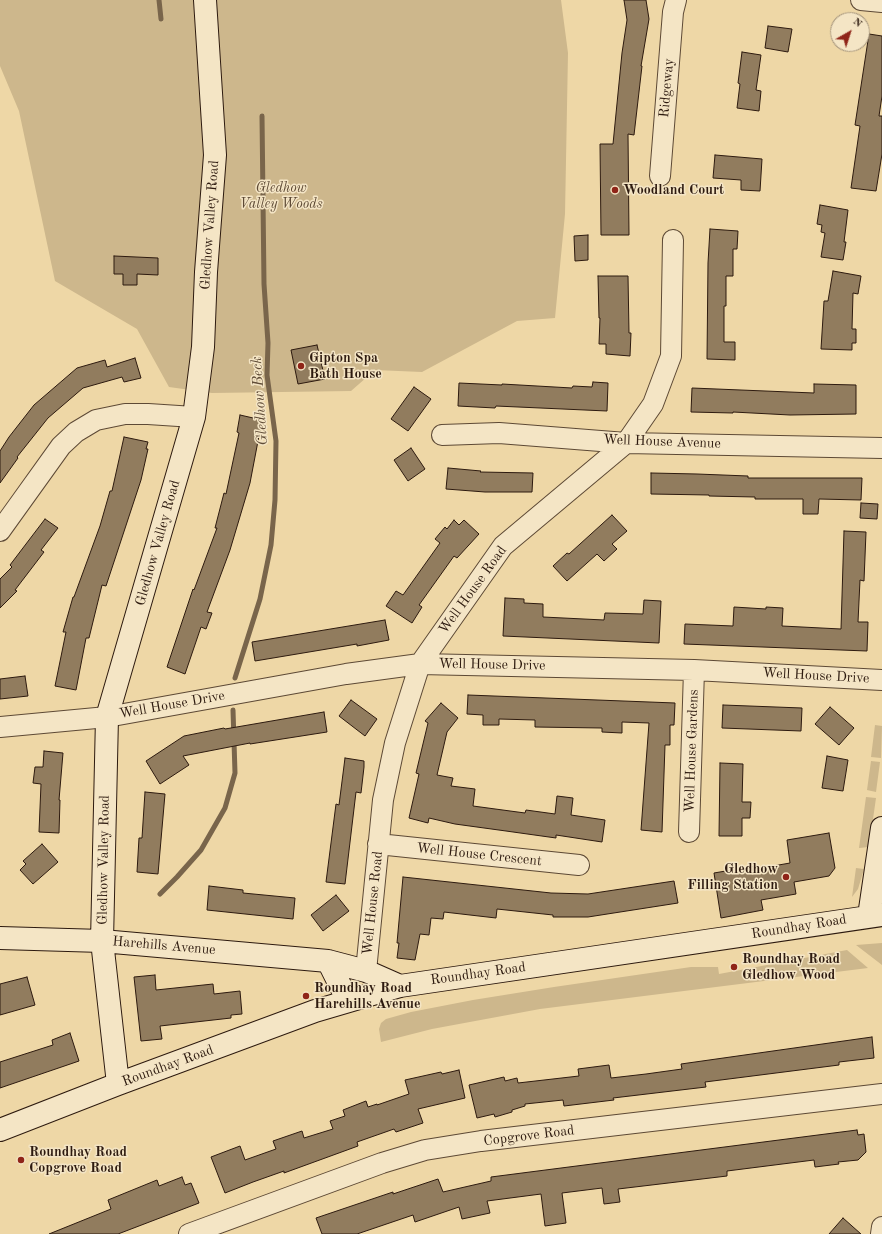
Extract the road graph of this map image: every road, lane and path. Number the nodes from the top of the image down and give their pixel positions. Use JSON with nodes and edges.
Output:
{"nodes":[{"id":1,"x":205,"y":0,"type":"edge"},
{"id":2,"x":676,"y":0,"type":"edge"},
{"id":3,"x":861,"y":0,"type":"edge"},
{"id":4,"x":882,"y":2,"type":"edge"},
{"id":5,"x":660,"y":176,"type":"dead end"},
{"id":6,"x":673,"y":240,"type":"dead end"},
{"id":7,"x":194,"y":417,"type":"junction"},
{"id":8,"x":442,"y":435,"type":"dead end"},
{"id":9,"x":626,"y":443,"type":"junction"},
{"id":10,"x":882,"y":448,"type":"edge"},
{"id":11,"x":0,"y":531,"type":"edge"},
{"id":12,"x":420,"y":664,"type":"junction"},
{"id":13,"x":694,"y":670,"type":"junction"},
{"id":14,"x":882,"y":680,"type":"edge"},
{"id":15,"x":107,"y":717,"type":"junction"},
{"id":16,"x":0,"y":727,"type":"edge"},
{"id":17,"x":882,"y":828,"type":"edge"},
{"id":18,"x":690,"y":832,"type":"dead end"},
{"id":19,"x":378,"y":844,"type":"junction"},
{"id":20,"x":579,"y":865,"type":"dead end"},
{"id":21,"x":875,"y":916,"type":"edge"},
{"id":22,"x":0,"y":938,"type":"edge"},
{"id":23,"x":102,"y":941,"type":"junction"},
{"id":24,"x":328,"y":961,"type":"junction"},
{"id":25,"x":366,"y":971,"type":"junction"},
{"id":26,"x":400,"y":986,"type":"junction"},
{"id":27,"x":348,"y":1001,"type":"junction"},
{"id":28,"x":118,"y":1084,"type":"junction"},
{"id":29,"x":882,"y":1094,"type":"edge"},
{"id":30,"x":0,"y":1130,"type":"edge"},
{"id":31,"x":882,"y":1227,"type":"edge"},
{"id":32,"x":227,"y":1228,"type":"edge"},
{"id":33,"x":190,"y":1234,"type":"edge"},
{"id":34,"x":881,"y":1234,"type":"edge"}],
"edges":[{"from":1,"to":7,"type":"street","name":"Gledhow Valley Road"},
{"from":2,"to":5,"type":"street","name":"Ridgeway"},
{"from":3,"to":4,"type":"street"},
{"from":6,"to":9,"type":"street","name":"Well House Road"},
{"from":7,"to":11,"type":"street"},
{"from":7,"to":15,"type":"street","name":"Gledhow Valley Road"},
{"from":8,"to":9,"type":"street","name":"Well House Avenue"},
{"from":9,"to":10,"type":"street","name":"Well House Avenue"},
{"from":9,"to":12,"type":"street","name":"Well House Road"},
{"from":12,"to":13,"type":"street","name":"Well House Drive"},
{"from":12,"to":15,"type":"street","name":"Well House Drive"},
{"from":12,"to":19,"type":"street","name":"Well House Road"},
{"from":13,"to":14,"type":"street","name":"Well House Drive"},
{"from":13,"to":18,"type":"street","name":"Well House Gardens"},
{"from":15,"to":16,"type":"street","name":"Well House Drive"},
{"from":15,"to":23,"type":"street","name":"Gledhow Valley Road"},
{"from":17,"to":21,"type":"street"},
{"from":19,"to":20,"type":"street","name":"Well House Crescent"},
{"from":19,"to":25,"type":"street","name":"Well House Road"},
{"from":21,"to":26,"type":"street","name":"Roundhay Road"},
{"from":22,"to":23,"type":"street","name":"Harehills Avenue"},
{"from":23,"to":24,"type":"street","name":"Harehills Avenue"},
{"from":23,"to":28,"type":"street","name":"Gledhow Valley Road"},
{"from":24,"to":25,"type":"street","name":"Harehills Avenue"},
{"from":24,"to":27,"type":"street"},
{"from":25,"to":26,"type":"street","name":"Harehills Avenue"},
{"from":26,"to":27,"type":"street","name":"Roundhay Road"},
{"from":27,"to":28,"type":"street","name":"Roundhay Road"},
{"from":28,"to":30,"type":"street","name":"Roundhay Road"},
{"from":29,"to":32,"type":"street","name":"Copgrove Road"},
{"from":31,"to":34,"type":"street"},
{"from":32,"to":33,"type":"street","name":"Copgrove Road"}]}
